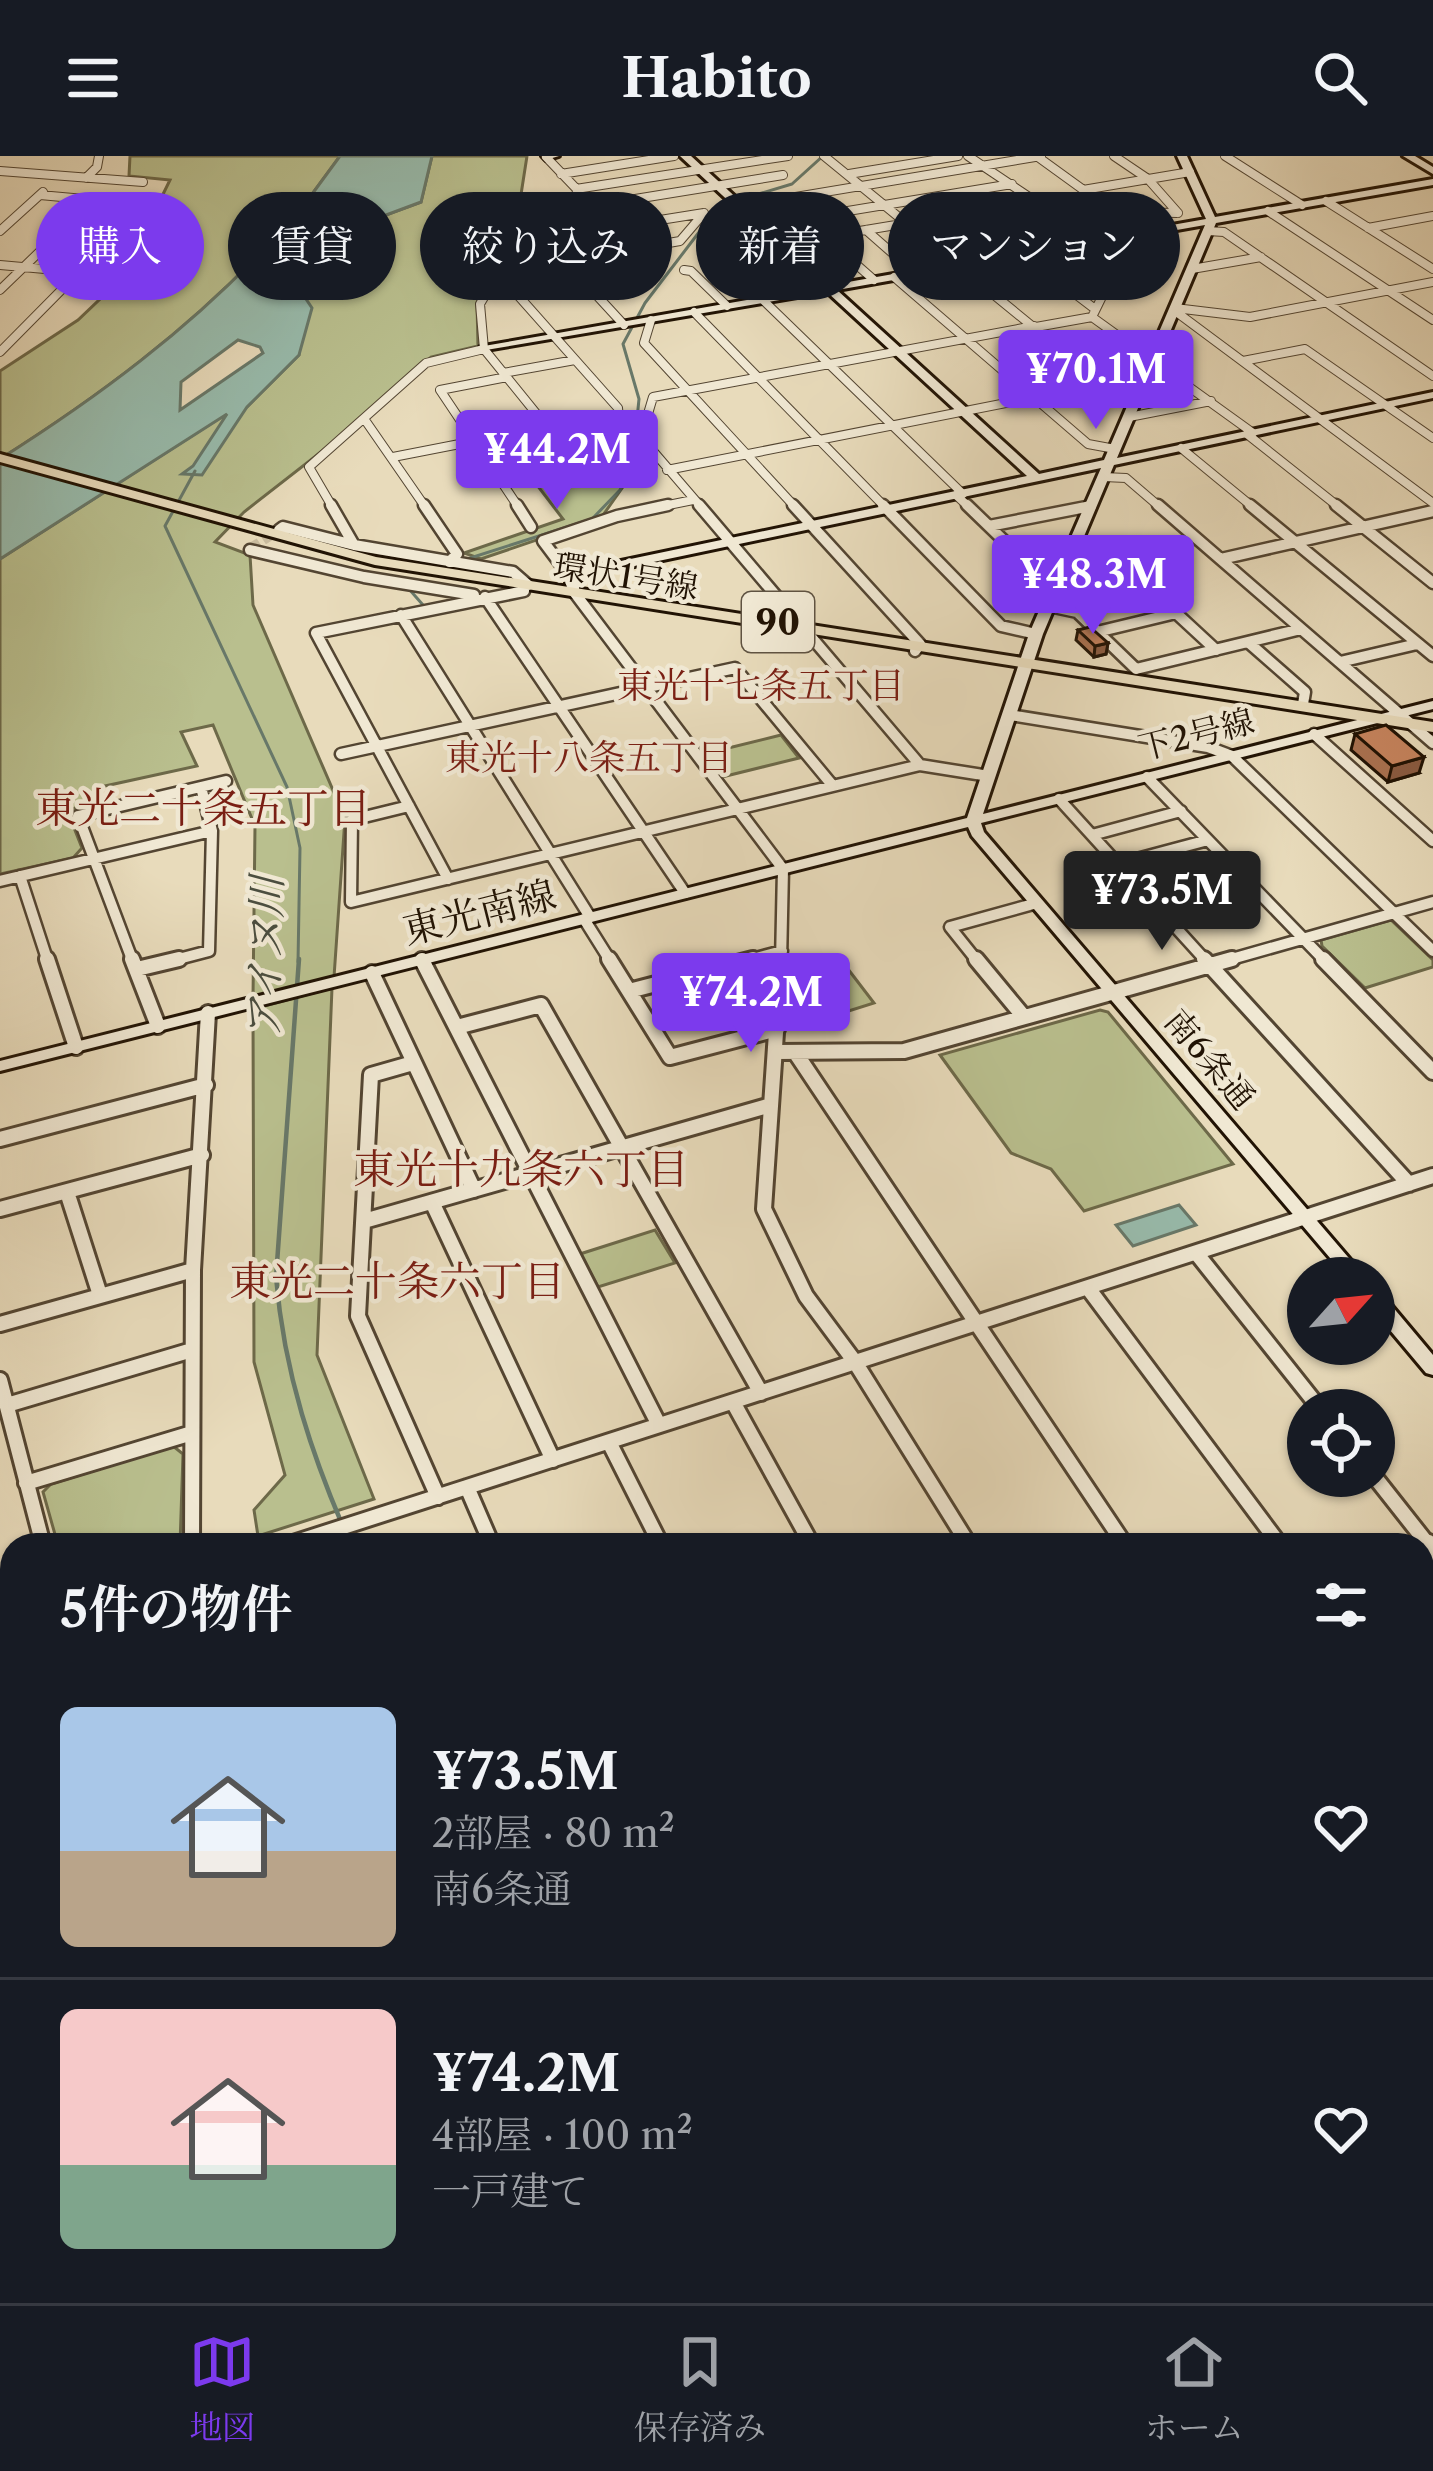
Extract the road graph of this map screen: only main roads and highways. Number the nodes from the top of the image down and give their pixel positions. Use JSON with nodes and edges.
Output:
{"nodes":[{"id":1,"x":0,"y":458,"type":"edge"},
{"id":2,"x":0,"y":468,"type":"edge"},
{"id":3,"x":226,"y":528,"type":"junction"},
{"id":4,"x":1133,"y":678,"type":"junction"},
{"id":5,"x":1398,"y":718,"type":"junction"},
{"id":6,"x":1433,"y":727,"type":"edge"}],
"edges":[{"from":1,"to":3,"type":"main road","number":"90"},
{"from":2,"to":3,"type":"main road","number":"90"},
{"from":3,"to":4,"type":"main road","name":"環状1号線","number":"90"},
{"from":4,"to":5,"type":"main road","name":"環状1号線","number":"90"},
{"from":4,"to":5,"type":"main road","name":"環状1号線","number":"90"},
{"from":5,"to":6,"type":"main road","name":"環状1号線","number":"90"}]}
